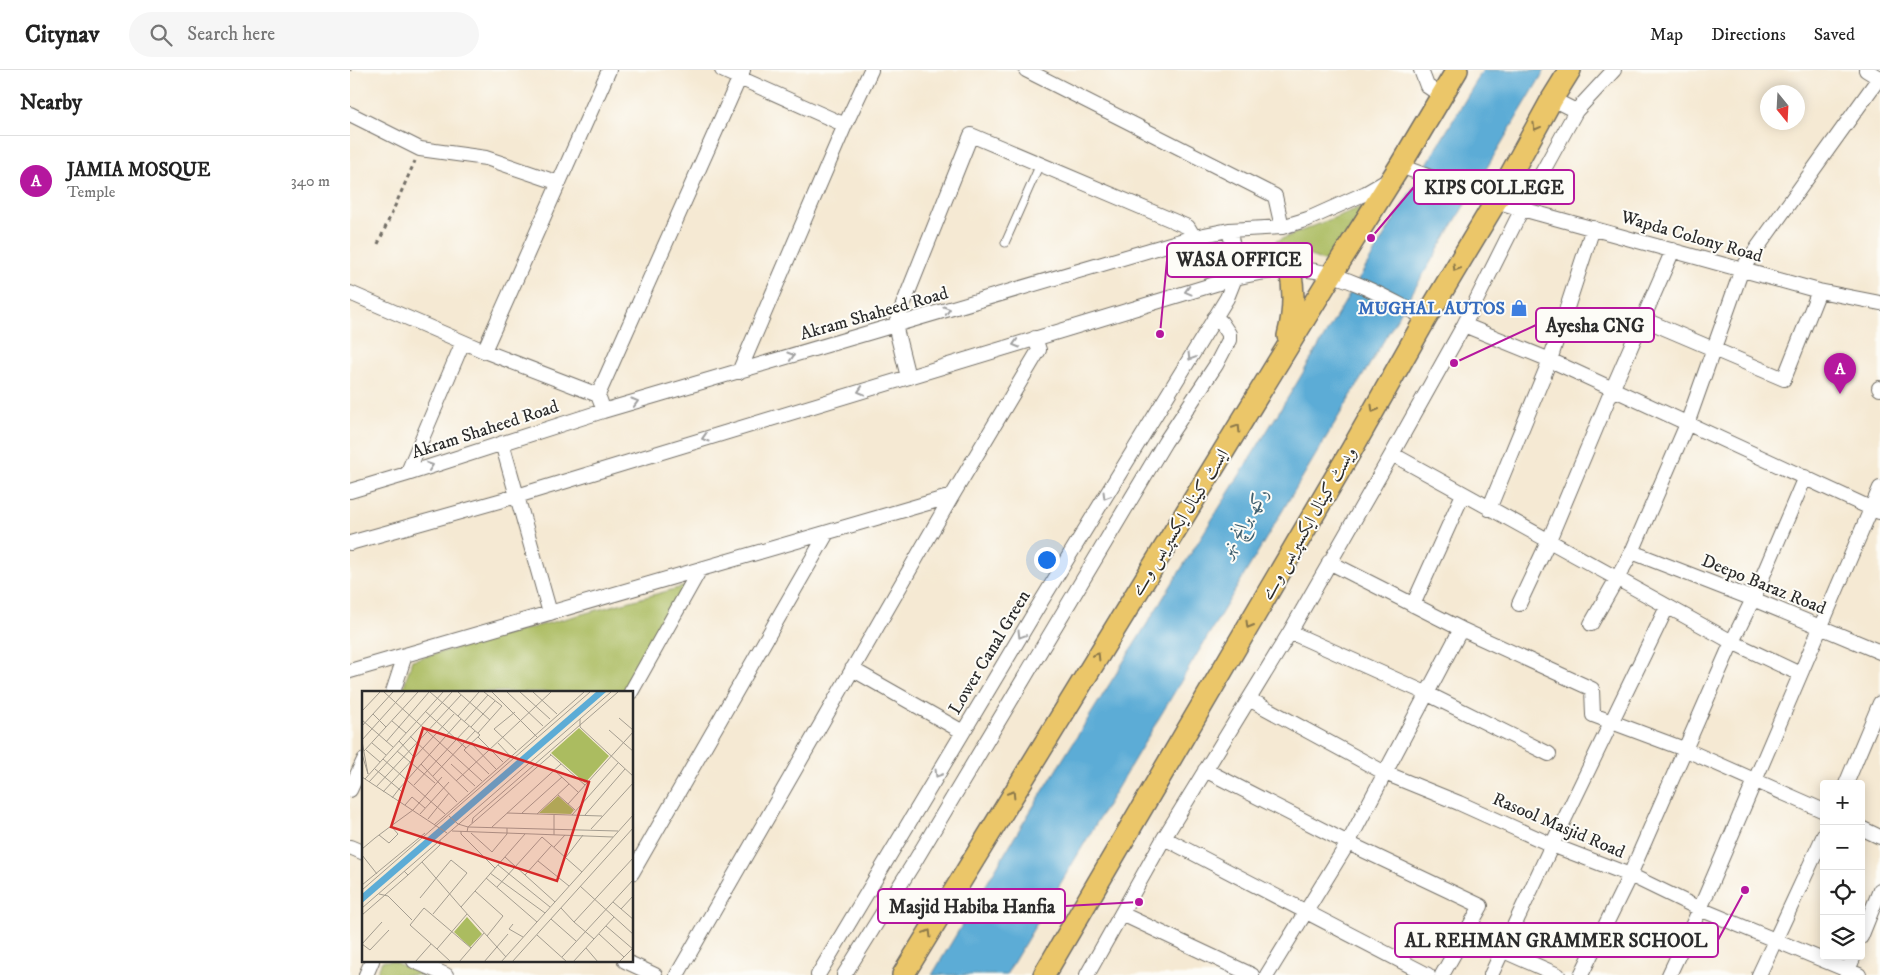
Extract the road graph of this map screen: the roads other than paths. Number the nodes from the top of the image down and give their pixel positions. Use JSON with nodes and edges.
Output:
{"nodes":[{"id":1,"x":609,"y":70,"type":"edge"},
{"id":2,"x":722,"y":70,"type":"edge"},
{"id":3,"x":871,"y":70,"type":"edge"},
{"id":4,"x":1026,"y":70,"type":"edge"},
{"id":5,"x":1421,"y":70,"type":"edge"},
{"id":6,"x":1457,"y":70,"type":"edge"},
{"id":7,"x":1570,"y":70,"type":"edge"},
{"id":8,"x":1614,"y":70,"type":"edge"},
{"id":9,"x":1866,"y":70,"type":"edge"},
{"id":10,"x":741,"y":74,"type":"edge"},
{"id":11,"x":1879,"y":78,"type":"edge"},
{"id":12,"x":1442,"y":96,"type":"junction"},
{"id":13,"x":1552,"y":99,"type":"junction"},
{"id":14,"x":1576,"y":111,"type":"junction"},
{"id":15,"x":350,"y":114,"type":"edge"},
{"id":16,"x":845,"y":125,"type":"junction"},
{"id":17,"x":1040,"y":164,"type":"junction"},
{"id":18,"x":1407,"y":168,"type":"junction"},
{"id":19,"x":559,"y":183,"type":"junction"},
{"id":20,"x":1488,"y":198,"type":"junction"},
{"id":21,"x":1522,"y":209,"type":"junction"},
{"id":22,"x":1282,"y":227,"type":"junction"},
{"id":23,"x":1593,"y":228,"type":"junction"},
{"id":24,"x":1229,"y":230,"type":"junction"},
{"id":25,"x":1194,"y":237,"type":"junction"},
{"id":26,"x":1005,"y":243,"type":"dead end"},
{"id":27,"x":1673,"y":250,"type":"junction"},
{"id":28,"x":1290,"y":270,"type":"junction"},
{"id":29,"x":1742,"y":270,"type":"junction"},
{"id":30,"x":1235,"y":278,"type":"junction"},
{"id":31,"x":1341,"y":278,"type":"junction"},
{"id":32,"x":1819,"y":291,"type":"junction"},
{"id":33,"x":350,"y":293,"type":"edge"},
{"id":34,"x":1880,"y":303,"type":"edge"},
{"id":35,"x":1420,"y":315,"type":"junction"},
{"id":36,"x":1214,"y":318,"type":"junction"},
{"id":37,"x":1643,"y":319,"type":"junction"},
{"id":38,"x":1464,"y":325,"type":"junction"},
{"id":39,"x":895,"y":326,"type":"junction"},
{"id":40,"x":1035,"y":338,"type":"junction"},
{"id":41,"x":463,"y":342,"type":"junction"},
{"id":42,"x":1714,"y":349,"type":"junction"},
{"id":43,"x":484,"y":351,"type":"junction"},
{"id":44,"x":1550,"y":360,"type":"junction"},
{"id":45,"x":739,"y":372,"type":"junction"},
{"id":46,"x":908,"y":377,"type":"junction"},
{"id":47,"x":1264,"y":385,"type":"junction"},
{"id":48,"x":1612,"y":390,"type":"junction"},
{"id":49,"x":598,"y":395,"type":"junction"},
{"id":50,"x":603,"y":411,"type":"junction"},
{"id":51,"x":1687,"y":424,"type":"junction"},
{"id":52,"x":502,"y":443,"type":"junction"},
{"id":53,"x":1392,"y":454,"type":"junction"},
{"id":54,"x":407,"y":474,"type":"junction"},
{"id":55,"x":1805,"y":477,"type":"junction"},
{"id":56,"x":1880,"y":488,"type":"edge"},
{"id":57,"x":350,"y":491,"type":"edge"},
{"id":58,"x":1463,"y":494,"type":"junction"},
{"id":59,"x":517,"y":496,"type":"junction"},
{"id":60,"x":952,"y":496,"type":"junction"},
{"id":61,"x":1490,"y":508,"type":"junction"},
{"id":62,"x":1876,"y":511,"type":"edge"},
{"id":63,"x":826,"y":532,"type":"junction"},
{"id":64,"x":1549,"y":540,"type":"junction"},
{"id":65,"x":350,"y":543,"type":"edge"},
{"id":66,"x":1632,"y":552,"type":"junction"},
{"id":67,"x":1329,"y":562,"type":"junction"},
{"id":68,"x":700,"y":569,"type":"junction"},
{"id":69,"x":1616,"y":578,"type":"junction"},
{"id":70,"x":1754,"y":599,"type":"junction"},
{"id":71,"x":1519,"y":604,"type":"dead end"},
{"id":72,"x":1413,"y":605,"type":"junction"},
{"id":73,"x":1667,"y":608,"type":"junction"},
{"id":74,"x":550,"y":613,"type":"junction"},
{"id":75,"x":1591,"y":624,"type":"dead end"},
{"id":76,"x":1820,"y":627,"type":"junction"},
{"id":77,"x":1461,"y":629,"type":"junction"},
{"id":78,"x":1290,"y":632,"type":"junction"},
{"id":79,"x":1732,"y":642,"type":"junction"},
{"id":80,"x":1880,"y":652,"type":"edge"},
{"id":81,"x":406,"y":655,"type":"junction"},
{"id":82,"x":852,"y":669,"type":"junction"},
{"id":83,"x":350,"y":671,"type":"edge"},
{"id":84,"x":1800,"y":674,"type":"junction"},
{"id":85,"x":393,"y":691,"type":"edge"},
{"id":86,"x":632,"y":691,"type":"edge"},
{"id":87,"x":1428,"y":694,"type":"junction"},
{"id":88,"x":1249,"y":700,"type":"junction"},
{"id":89,"x":1878,"y":713,"type":"edge"},
{"id":90,"x":1612,"y":721,"type":"junction"},
{"id":91,"x":963,"y":732,"type":"junction"},
{"id":92,"x":1684,"y":749,"type":"junction"},
{"id":93,"x":1549,"y":754,"type":"dead end"},
{"id":94,"x":362,"y":764,"type":"edge"},
{"id":95,"x":1205,"y":770,"type":"junction"},
{"id":96,"x":1385,"y":773,"type":"junction"},
{"id":97,"x":1756,"y":780,"type":"junction"},
{"id":98,"x":1848,"y":780,"type":"edge"},
{"id":99,"x":350,"y":790,"type":"edge"},
{"id":100,"x":1820,"y":809,"type":"edge"},
{"id":101,"x":1865,"y":830,"type":"edge"},
{"id":102,"x":1880,"y":837,"type":"edge"},
{"id":103,"x":1164,"y":838,"type":"junction"},
{"id":104,"x":1348,"y":843,"type":"junction"},
{"id":105,"x":1820,"y":844,"type":"edge"},
{"id":106,"x":1552,"y":845,"type":"junction"},
{"id":107,"x":350,"y":847,"type":"edge"},
{"id":108,"x":362,"y":852,"type":"edge"},
{"id":109,"x":634,"y":869,"type":"edge"},
{"id":110,"x":1630,"y":875,"type":"junction"},
{"id":111,"x":1880,"y":890,"type":"edge"},
{"id":112,"x":1700,"y":909,"type":"junction"},
{"id":113,"x":1305,"y":912,"type":"junction"},
{"id":114,"x":1122,"y":914,"type":"junction"},
{"id":115,"x":1865,"y":927,"type":"edge"},
{"id":116,"x":1465,"y":934,"type":"junction"},
{"id":117,"x":1776,"y":940,"type":"junction"},
{"id":118,"x":1502,"y":950,"type":"junction"},
{"id":119,"x":1853,"y":960,"type":"edge"},
{"id":120,"x":372,"y":962,"type":"edge"},
{"id":121,"x":416,"y":962,"type":"edge"},
{"id":122,"x":627,"y":962,"type":"edge"},
{"id":123,"x":1851,"y":973,"type":"edge"},
{"id":124,"x":366,"y":975,"type":"edge"},
{"id":125,"x":446,"y":975,"type":"edge"},
{"id":126,"x":654,"y":975,"type":"edge"},
{"id":127,"x":677,"y":975,"type":"edge"},
{"id":128,"x":818,"y":975,"type":"edge"},
{"id":129,"x":844,"y":975,"type":"edge"},
{"id":130,"x":903,"y":975,"type":"edge"},
{"id":131,"x":1044,"y":975,"type":"edge"},
{"id":132,"x":1087,"y":975,"type":"edge"},
{"id":133,"x":1252,"y":975,"type":"edge"},
{"id":134,"x":1267,"y":975,"type":"edge"},
{"id":135,"x":1428,"y":975,"type":"edge"},
{"id":136,"x":1442,"y":975,"type":"edge"},
{"id":137,"x":1491,"y":975,"type":"edge"},
{"id":138,"x":1558,"y":975,"type":"edge"},
{"id":139,"x":1580,"y":975,"type":"edge"},
{"id":140,"x":1669,"y":975,"type":"edge"},
{"id":141,"x":1759,"y":975,"type":"edge"}],
"edges":[{"from":1,"to":19,"type":"street"},
{"from":2,"to":10,"type":"street"},
{"from":3,"to":16,"type":"street"},
{"from":4,"to":22,"type":"street"},
{"from":5,"to":12,"type":"street"},
{"from":6,"to":12,"type":"main road","name":"ایسٹ کینال ایکسپریس وے"},
{"from":7,"to":13,"type":"main road","name":"ویسٹ کینال ایکسپریس وے"},
{"from":8,"to":14,"type":"street"},
{"from":9,"to":11,"type":"street"},
{"from":10,"to":16,"type":"street"},
{"from":10,"to":49,"type":"street"},
{"from":11,"to":29,"type":"street"},
{"from":12,"to":18,"type":"main road","name":"ایسٹ کینال ایکسپریس وے"},
{"from":13,"to":14,"type":"street"},
{"from":13,"to":20,"type":"main road","name":"ویسٹ کینال ایکسپریس وے","one_way":true},
{"from":14,"to":21,"type":"street"},
{"from":15,"to":19,"type":"street"},
{"from":16,"to":45,"type":"street"},
{"from":17,"to":25,"type":"street"},
{"from":17,"to":26,"type":"lane"},
{"from":17,"to":39,"type":"street"},
{"from":18,"to":20,"type":"street","name":"Wapda Colony Road"},
{"from":18,"to":22,"type":"street","name":"Akram Shaheed Road"},
{"from":18,"to":31,"type":"main road","name":"ایسٹ کینال ایکسپریس وے"},
{"from":19,"to":43,"type":"street"},
{"from":20,"to":21,"type":"street","name":"Wapda Colony Road"},
{"from":20,"to":35,"type":"main road","name":"ویسٹ کینال ایکسپریس وے","one_way":true},
{"from":21,"to":23,"type":"street","name":"Wapda Colony Road"},
{"from":21,"to":38,"type":"street"},
{"from":22,"to":24,"type":"street","name":"Akram Shaheed Road"},
{"from":23,"to":27,"type":"street","name":"Wapda Colony Road"},
{"from":23,"to":44,"type":"street"},
{"from":24,"to":25,"type":"street","name":"Akram Shaheed Road"},
{"from":24,"to":30,"type":"street"},
{"from":39,"to":25,"type":"street","name":"Akram Shaheed Road","one_way":true},
{"from":27,"to":29,"type":"street","name":"Wapda Colony Road"},
{"from":27,"to":37,"type":"street"},
{"from":28,"to":30,"type":"street"},
{"from":28,"to":31,"type":"street"},
{"from":28,"to":47,"type":"main road"},
{"from":29,"to":32,"type":"street","name":"Wapda Colony Road"},
{"from":29,"to":42,"type":"street"},
{"from":30,"to":36,"type":"street","name":"Lower Canal Green"},
{"from":30,"to":40,"type":"street","one_way":true},
{"from":31,"to":35,"type":"street"},
{"from":31,"to":47,"type":"main road","name":"ایسٹ کینال ایکسپریس وے"},
{"from":32,"to":34,"type":"street","name":"Wapda Colony Road"},
{"from":32,"to":42,"type":"street"},
{"from":33,"to":41,"type":"street"},
{"from":35,"to":131,"type":"main road","name":"ویسٹ کینال ایکسپریس وے","one_way":true},
{"from":36,"to":91,"type":"street","name":"Lower Canal Green","one_way":true},
{"from":36,"to":129,"type":"street"},
{"from":37,"to":42,"type":"street"},
{"from":37,"to":48,"type":"street"},
{"from":38,"to":44,"type":"street"},
{"from":38,"to":53,"type":"street"},
{"from":45,"to":39,"type":"street","name":"Akram Shaheed Road","one_way":true},
{"from":39,"to":46,"type":"street"},
{"from":40,"to":46,"type":"street","one_way":true},
{"from":40,"to":60,"type":"street"},
{"from":41,"to":43,"type":"street"},
{"from":41,"to":54,"type":"street"},
{"from":42,"to":51,"type":"street"},
{"from":43,"to":49,"type":"street"},
{"from":44,"to":48,"type":"street"},
{"from":44,"to":61,"type":"street"},
{"from":50,"to":45,"type":"street","name":"Akram Shaheed Road","one_way":true},
{"from":46,"to":59,"type":"street","one_way":true},
{"from":130,"to":47,"type":"main road","name":"ایسٹ کینال ایکسپریس وے","one_way":true},
{"from":48,"to":51,"type":"street"},
{"from":48,"to":64,"type":"street"},
{"from":49,"to":50,"type":"street"},
{"from":50,"to":52,"type":"street","name":"Akram Shaheed Road"},
{"from":51,"to":55,"type":"street"},
{"from":51,"to":66,"type":"street"},
{"from":54,"to":52,"type":"street","name":"Akram Shaheed Road","one_way":true},
{"from":52,"to":59,"type":"street"},
{"from":53,"to":58,"type":"street"},
{"from":53,"to":67,"type":"street"},
{"from":54,"to":57,"type":"street","name":"Akram Shaheed Road"},
{"from":55,"to":62,"type":"street"},
{"from":55,"to":70,"type":"street"},
{"from":56,"to":62,"type":"street"},
{"from":58,"to":61,"type":"street"},
{"from":58,"to":72,"type":"street"},
{"from":59,"to":65,"type":"street"},
{"from":59,"to":74,"type":"street"},
{"from":60,"to":63,"type":"street"},
{"from":60,"to":82,"type":"street"},
{"from":61,"to":64,"type":"street"},
{"from":62,"to":76,"type":"street"},
{"from":63,"to":68,"type":"street"},
{"from":63,"to":109,"type":"street"},
{"from":64,"to":69,"type":"street"},
{"from":64,"to":71,"type":"street"},
{"from":66,"to":69,"type":"street"},
{"from":66,"to":70,"type":"street","name":"Deepo Baraz Road"},
{"from":67,"to":72,"type":"street"},
{"from":67,"to":78,"type":"street"},
{"from":68,"to":74,"type":"street"},
{"from":68,"to":86,"type":"street"},
{"from":69,"to":73,"type":"street"},
{"from":69,"to":75,"type":"street"},
{"from":70,"to":76,"type":"street","name":"Deepo Baraz Road"},
{"from":70,"to":79,"type":"street"},
{"from":72,"to":77,"type":"street"},
{"from":73,"to":79,"type":"street"},
{"from":73,"to":90,"type":"street"},
{"from":74,"to":81,"type":"street"},
{"from":76,"to":80,"type":"street","name":"Deepo Baraz Road"},
{"from":76,"to":84,"type":"street"},
{"from":77,"to":87,"type":"street"},
{"from":77,"to":90,"type":"street"},
{"from":78,"to":87,"type":"street"},
{"from":78,"to":88,"type":"street"},
{"from":79,"to":84,"type":"street"},
{"from":79,"to":92,"type":"street"},
{"from":81,"to":83,"type":"street"},
{"from":81,"to":85,"type":"street"},
{"from":82,"to":91,"type":"street"},
{"from":82,"to":127,"type":"street"},
{"from":84,"to":97,"type":"street"},
{"from":87,"to":93,"type":"street"},
{"from":87,"to":96,"type":"street"},
{"from":88,"to":95,"type":"street"},
{"from":88,"to":96,"type":"street","name":"Rasool Masjid Road"},
{"from":89,"to":98,"type":"street"},
{"from":90,"to":92,"type":"street"},
{"from":90,"to":106,"type":"street"},
{"from":91,"to":128,"type":"street","name":"Lower Canal Green","one_way":true},
{"from":92,"to":97,"type":"street"},
{"from":92,"to":110,"type":"street"},
{"from":94,"to":99,"type":"street"},
{"from":95,"to":103,"type":"street"},
{"from":95,"to":104,"type":"street"},
{"from":96,"to":104,"type":"street"},
{"from":96,"to":106,"type":"street","name":"Rasool Masjid Road"},
{"from":97,"to":100,"type":"street"},
{"from":97,"to":112,"type":"street"},
{"from":101,"to":102,"type":"street"},
{"from":103,"to":113,"type":"street"},
{"from":103,"to":114,"type":"street"},
{"from":104,"to":113,"type":"street"},
{"from":104,"to":116,"type":"street"},
{"from":105,"to":117,"type":"street"},
{"from":106,"to":110,"type":"street","name":"Rasool Masjid Road"},
{"from":106,"to":118,"type":"street"},
{"from":107,"to":108,"type":"street"},
{"from":110,"to":112,"type":"street","name":"Rasool Masjid Road"},
{"from":110,"to":139,"type":"street"},
{"from":111,"to":115,"type":"street"},
{"from":112,"to":117,"type":"street","name":"Rasool Masjid Road"},
{"from":112,"to":140,"type":"street"},
{"from":113,"to":134,"type":"street"},
{"from":113,"to":135,"type":"street"},
{"from":114,"to":132,"type":"street"},
{"from":114,"to":133,"type":"street"},
{"from":116,"to":118,"type":"street"},
{"from":116,"to":136,"type":"street"},
{"from":117,"to":123,"type":"street","name":"Rasool Masjid Road"},
{"from":117,"to":141,"type":"street"},
{"from":118,"to":137,"type":"street"},
{"from":118,"to":138,"type":"street"},
{"from":119,"to":123,"type":"street"},
{"from":120,"to":124,"type":"street"},
{"from":121,"to":125,"type":"street"},
{"from":122,"to":126,"type":"street"}]}
